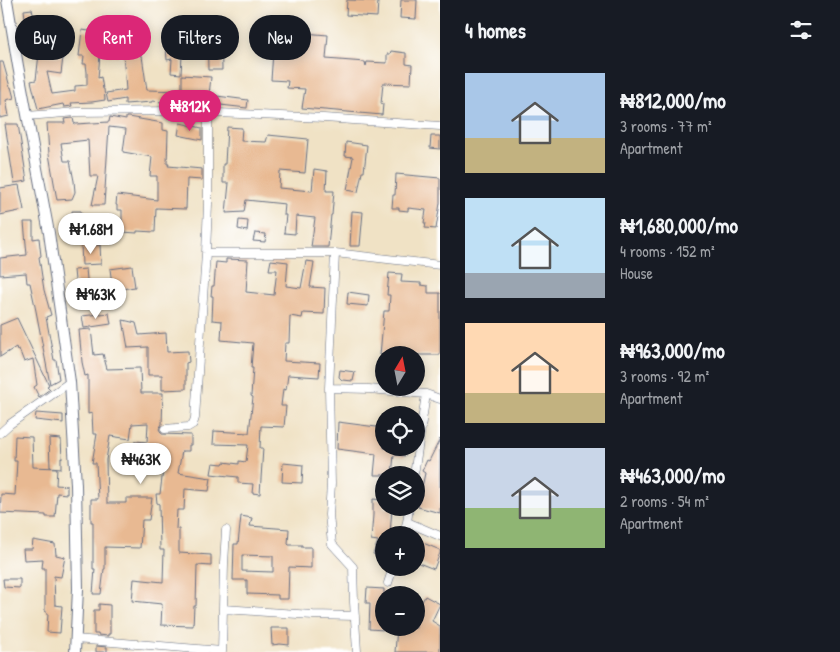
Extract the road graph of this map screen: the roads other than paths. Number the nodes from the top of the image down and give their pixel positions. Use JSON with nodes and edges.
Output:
{"nodes":[{"id":1,"x":7,"y":0,"type":"edge"},
{"id":2,"x":5,"y":14,"type":"edge"},
{"id":3,"x":208,"y":113,"type":"junction"},
{"id":4,"x":27,"y":116,"type":"junction"},
{"id":5,"x":440,"y":126,"type":"edge"},
{"id":6,"x":206,"y":252,"type":"junction"},
{"id":7,"x":335,"y":253,"type":"junction"},
{"id":8,"x":440,"y":265,"type":"edge"},
{"id":9,"x":70,"y":382,"type":"junction"},
{"id":10,"x":329,"y":388,"type":"junction"},
{"id":11,"x":426,"y":394,"type":"junction"},
{"id":12,"x":440,"y":398,"type":"edge"},
{"id":13,"x":166,"y":429,"type":"dead end"},
{"id":14,"x":0,"y":433,"type":"edge"},
{"id":15,"x":415,"y":466,"type":"edge"},
{"id":16,"x":408,"y":516,"type":"edge"},
{"id":17,"x":407,"y":522,"type":"junction"},
{"id":18,"x":405,"y":526,"type":"edge"},
{"id":19,"x":226,"y":530,"type":"dead end"},
{"id":20,"x":440,"y":536,"type":"edge"},
{"id":21,"x":390,"y":576,"type":"edge"},
{"id":22,"x":388,"y":583,"type":"dead end"},
{"id":23,"x":223,"y":609,"type":"junction"},
{"id":24,"x":355,"y":616,"type":"junction"},
{"id":25,"x":76,"y":639,"type":"junction"},
{"id":26,"x":222,"y":651,"type":"edge"},
{"id":27,"x":75,"y":652,"type":"edge"},
{"id":28,"x":357,"y":652,"type":"edge"}],
"edges":[{"from":1,"to":2,"type":"street"},
{"from":2,"to":4,"type":"street"},
{"from":3,"to":4,"type":"street"},
{"from":3,"to":5,"type":"street"},
{"from":3,"to":6,"type":"street"},
{"from":4,"to":9,"type":"street"},
{"from":6,"to":7,"type":"street"},
{"from":6,"to":13,"type":"street"},
{"from":7,"to":8,"type":"street"},
{"from":7,"to":10,"type":"street"},
{"from":9,"to":14,"type":"street"},
{"from":9,"to":25,"type":"street"},
{"from":10,"to":11,"type":"street"},
{"from":10,"to":24,"type":"street"},
{"from":11,"to":12,"type":"street"},
{"from":11,"to":15,"type":"street"},
{"from":16,"to":17,"type":"street"},
{"from":17,"to":18,"type":"street"},
{"from":17,"to":20,"type":"street"},
{"from":19,"to":23,"type":"street"},
{"from":21,"to":22,"type":"street"},
{"from":23,"to":24,"type":"street"},
{"from":23,"to":26,"type":"street"},
{"from":24,"to":28,"type":"street"},
{"from":25,"to":26,"type":"street"},
{"from":25,"to":27,"type":"street"}]}
